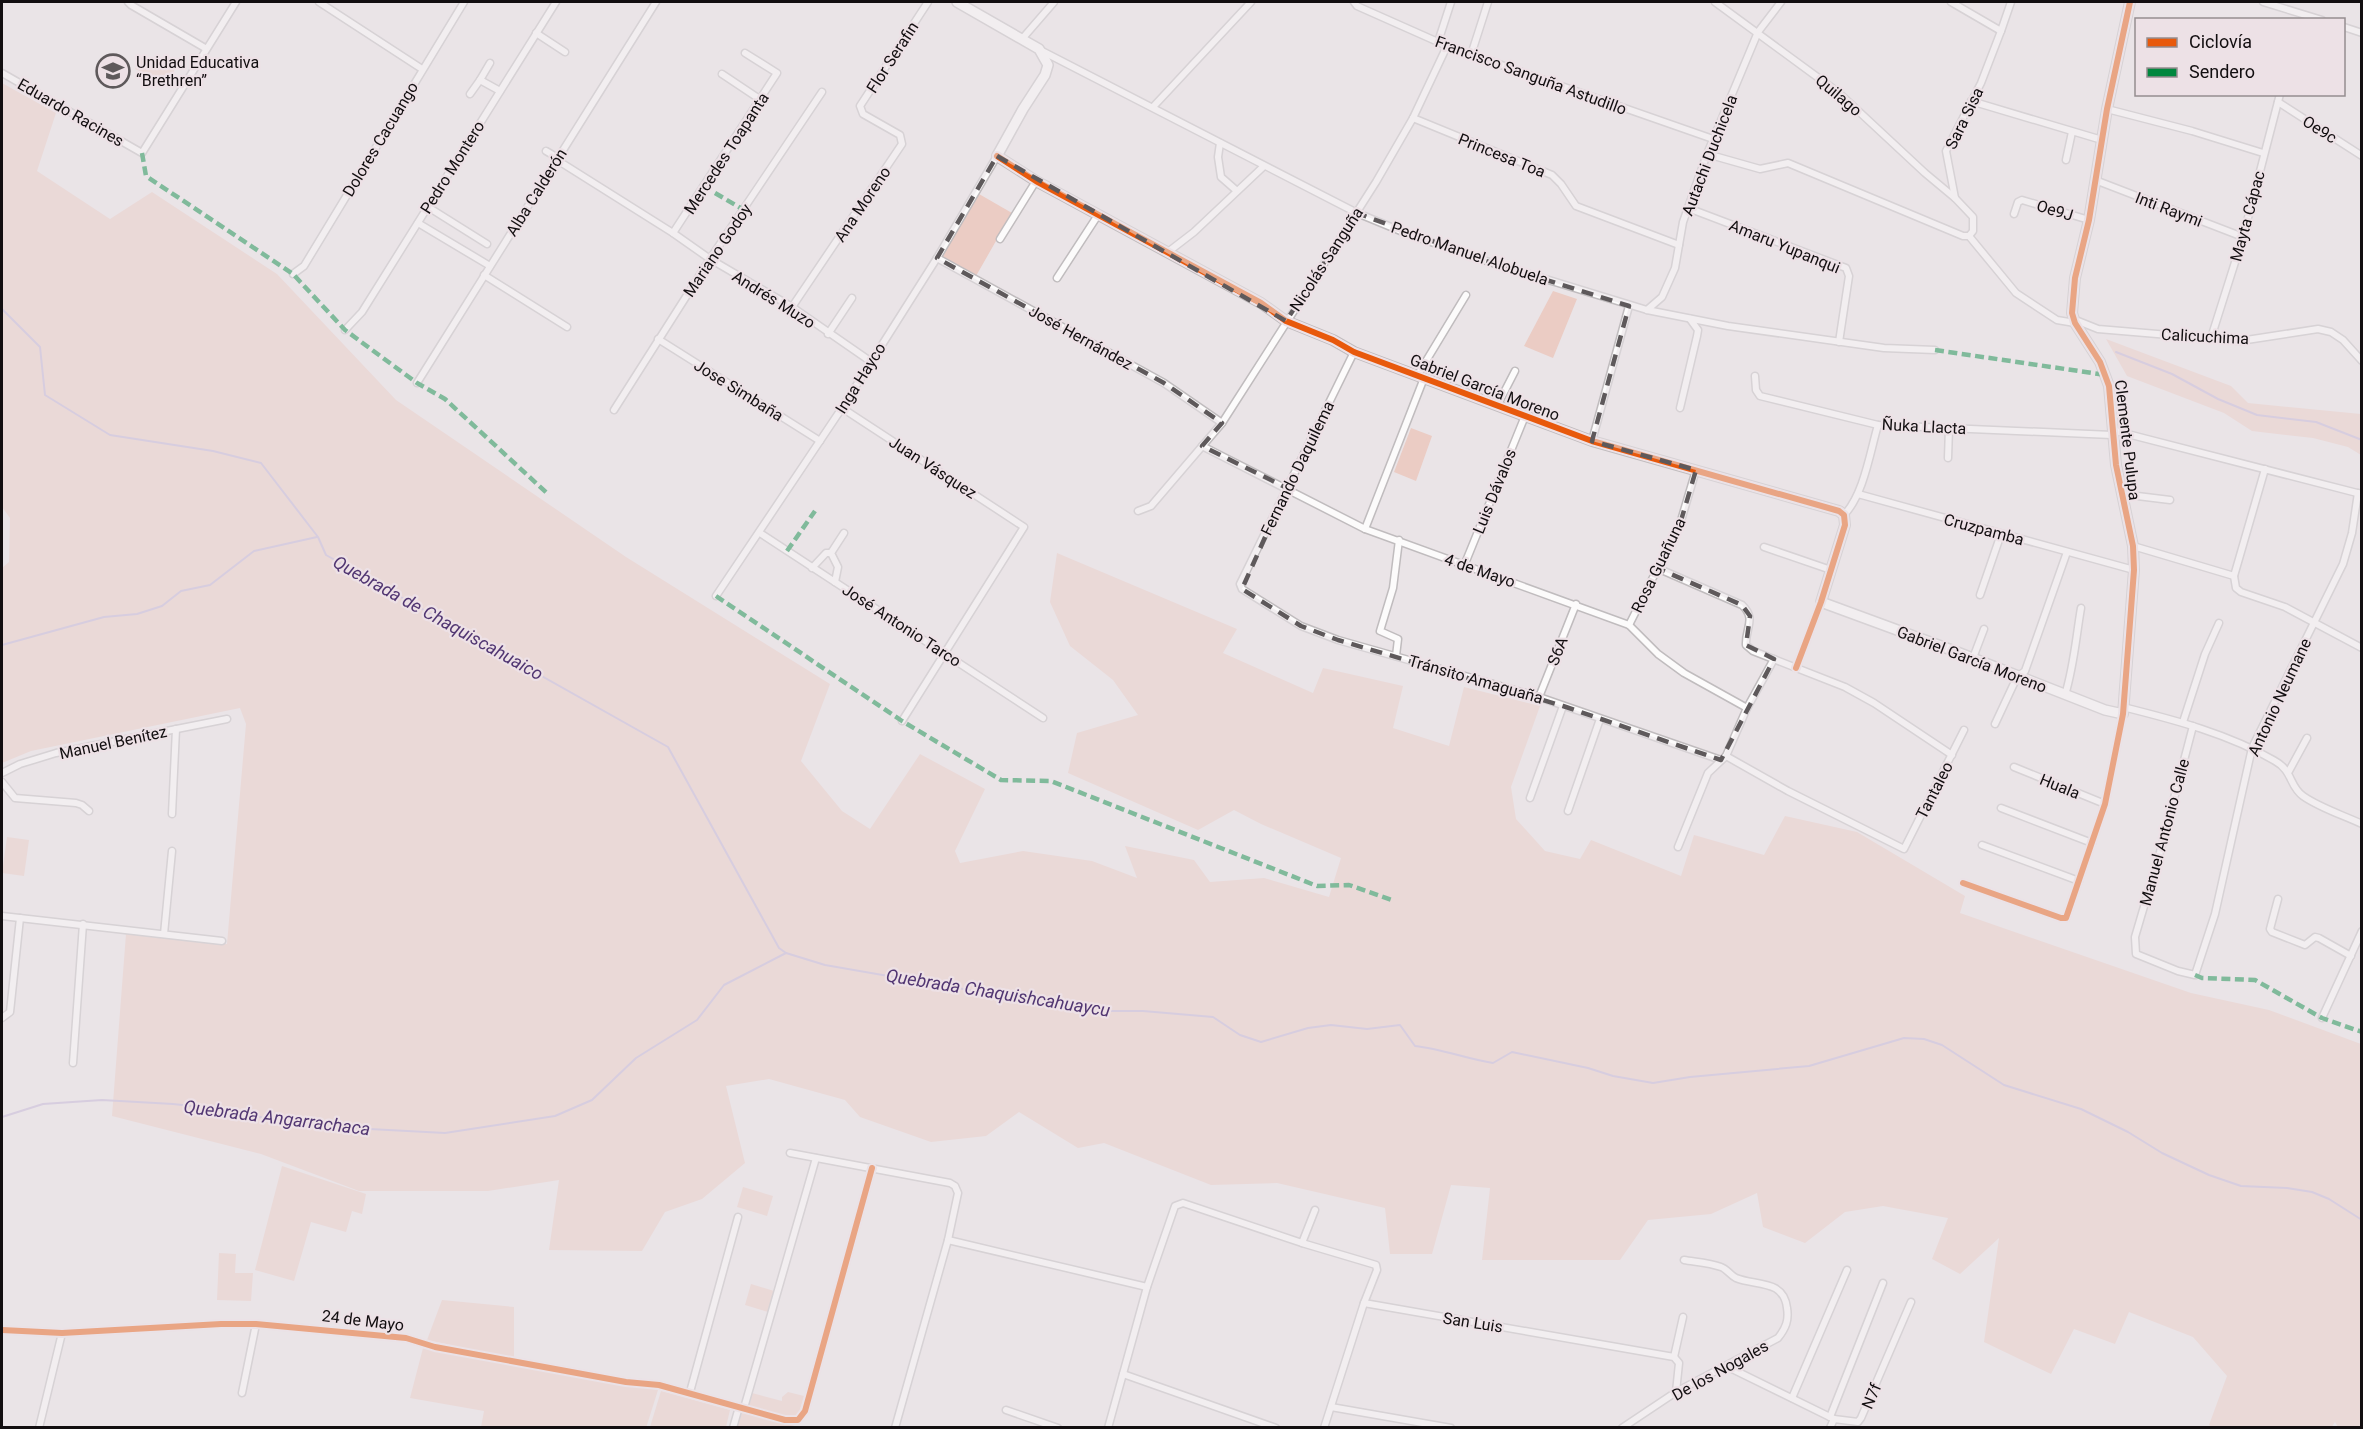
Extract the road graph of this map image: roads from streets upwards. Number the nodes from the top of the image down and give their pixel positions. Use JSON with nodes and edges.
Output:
{"nodes":[{"id":1,"x":128,"y":2,"type":"edge"},
{"id":2,"x":236,"y":2,"type":"edge"},
{"id":3,"x":320,"y":2,"type":"edge"},
{"id":4,"x":464,"y":2,"type":"edge"},
{"id":5,"x":556,"y":2,"type":"edge"},
{"id":6,"x":656,"y":2,"type":"edge"},
{"id":7,"x":927,"y":2,"type":"edge"},
{"id":8,"x":957,"y":2,"type":"edge"},
{"id":9,"x":1054,"y":2,"type":"edge"},
{"id":10,"x":1251,"y":2,"type":"edge"},
{"id":11,"x":1354,"y":2,"type":"edge"},
{"id":12,"x":1451,"y":2,"type":"edge"},
{"id":13,"x":1488,"y":2,"type":"edge"},
{"id":14,"x":1715,"y":2,"type":"edge"},
{"id":15,"x":1782,"y":2,"type":"edge"},
{"id":16,"x":1952,"y":2,"type":"edge"},
{"id":17,"x":2011,"y":2,"type":"edge"},
{"id":18,"x":2130,"y":2,"type":"edge"},
{"id":19,"x":2263,"y":2,"type":"edge"},
{"id":20,"x":2303,"y":16,"type":"edge"},
{"id":21,"x":2345,"y":28,"type":"edge"},
{"id":22,"x":2001,"y":31,"type":"junction"},
{"id":23,"x":1758,"y":32,"type":"junction"},
{"id":24,"x":536,"y":33,"type":"junction"},
{"id":25,"x":2361,"y":33,"type":"edge"},
{"id":26,"x":1022,"y":39,"type":"junction"},
{"id":27,"x":1438,"y":42,"type":"junction"},
{"id":28,"x":1447,"y":46,"type":"junction"},
{"id":29,"x":205,"y":48,"type":"junction"},
{"id":30,"x":1039,"y":49,"type":"junction"},
{"id":31,"x":565,"y":52,"type":"dead end"},
{"id":32,"x":745,"y":53,"type":"dead end"},
{"id":33,"x":1471,"y":55,"type":"junction"},
{"id":34,"x":490,"y":63,"type":"dead end"},
{"id":35,"x":422,"y":69,"type":"junction"},
{"id":36,"x":2,"y":73,"type":"edge"},
{"id":37,"x":722,"y":74,"type":"dead end"},
{"id":38,"x":480,"y":80,"type":"junction"},
{"id":39,"x":500,"y":91,"type":"junction"},
{"id":40,"x":822,"y":92,"type":"dead end"},
{"id":41,"x":470,"y":94,"type":"dead end"},
{"id":42,"x":2280,"y":96,"type":"edge"},
{"id":43,"x":761,"y":100,"type":"junction"},
{"id":44,"x":1971,"y":102,"type":"junction"},
{"id":45,"x":2278,"y":102,"type":"junction"},
{"id":46,"x":1153,"y":106,"type":"junction"},
{"id":47,"x":2107,"y":109,"type":"junction"},
{"id":48,"x":863,"y":114,"type":"joint"},
{"id":49,"x":1413,"y":118,"type":"junction"},
{"id":50,"x":2072,"y":132,"type":"junction"},
{"id":51,"x":1713,"y":139,"type":"junction"},
{"id":52,"x":2102,"y":140,"type":"junction"},
{"id":53,"x":1220,"y":143,"type":"junction"},
{"id":54,"x":546,"y":151,"type":"dead end"},
{"id":55,"x":2263,"y":153,"type":"junction"},
{"id":56,"x":1707,"y":154,"type":"junction"},
{"id":57,"x":997,"y":156,"type":"junction"},
{"id":58,"x":2361,"y":156,"type":"edge"},
{"id":59,"x":557,"y":159,"type":"junction"},
{"id":60,"x":2066,"y":160,"type":"dead end"},
{"id":61,"x":1264,"y":166,"type":"junction"},
{"id":62,"x":2095,"y":180,"type":"junction"},
{"id":63,"x":1036,"y":181,"type":"junction"},
{"id":64,"x":1237,"y":191,"type":"junction"},
{"id":65,"x":1955,"y":198,"type":"junction"},
{"id":66,"x":428,"y":207,"type":"junction"},
{"id":67,"x":1688,"y":208,"type":"junction"},
{"id":68,"x":1357,"y":213,"type":"junction"},
{"id":69,"x":2014,"y":214,"type":"dead end"},
{"id":70,"x":1098,"y":215,"type":"junction"},
{"id":71,"x":2089,"y":220,"type":"junction"},
{"id":72,"x":418,"y":223,"type":"junction"},
{"id":73,"x":674,"y":233,"type":"junction"},
{"id":74,"x":1969,"y":236,"type":"junction"},
{"id":75,"x":2243,"y":237,"type":"junction"},
{"id":76,"x":1000,"y":239,"type":"dead end"},
{"id":77,"x":487,"y":244,"type":"dead end"},
{"id":78,"x":1679,"y":245,"type":"junction"},
{"id":79,"x":1168,"y":252,"type":"junction"},
{"id":80,"x":937,"y":258,"type":"junction"},
{"id":81,"x":710,"y":260,"type":"junction"},
{"id":82,"x":490,"y":266,"type":"junction"},
{"id":83,"x":292,"y":274,"type":"dead end"},
{"id":84,"x":484,"y":276,"type":"junction"},
{"id":85,"x":1057,"y":278,"type":"dead end"},
{"id":86,"x":1466,"y":295,"type":"dead end"},
{"id":87,"x":852,"y":298,"type":"dead end"},
{"id":88,"x":1629,"y":306,"type":"junction"},
{"id":89,"x":792,"y":307,"type":"junction"},
{"id":90,"x":1647,"y":310,"type":"junction"},
{"id":91,"x":1689,"y":319,"type":"junction"},
{"id":92,"x":1286,"y":321,"type":"junction"},
{"id":93,"x":2074,"y":321,"type":"junction"},
{"id":94,"x":567,"y":327,"type":"dead end"},
{"id":95,"x":345,"y":330,"type":"dead end"},
{"id":96,"x":828,"y":334,"type":"junction"},
{"id":97,"x":2211,"y":338,"type":"junction"},
{"id":98,"x":658,"y":339,"type":"junction"},
{"id":99,"x":1839,"y":342,"type":"junction"},
{"id":100,"x":1935,"y":350,"type":"dead end"},
{"id":101,"x":1354,"y":352,"type":"junction"},
{"id":102,"x":870,"y":361,"type":"junction"},
{"id":103,"x":2361,"y":361,"type":"edge"},
{"id":104,"x":1515,"y":371,"type":"dead end"},
{"id":105,"x":1755,"y":376,"type":"dead end"},
{"id":106,"x":1420,"y":377,"type":"junction"},
{"id":107,"x":417,"y":383,"type":"dead end"},
{"id":108,"x":1497,"y":406,"type":"junction"},
{"id":109,"x":842,"y":408,"type":"junction"},
{"id":110,"x":1680,"y":408,"type":"dead end"},
{"id":111,"x":614,"y":410,"type":"dead end"},
{"id":112,"x":1525,"y":416,"type":"junction"},
{"id":113,"x":1221,"y":423,"type":"junction"},
{"id":114,"x":1878,"y":425,"type":"junction"},
{"id":115,"x":1948,"y":428,"type":"junction"},
{"id":116,"x":2112,"y":433,"type":"junction"},
{"id":117,"x":820,"y":441,"type":"junction"},
{"id":118,"x":1592,"y":441,"type":"junction"},
{"id":119,"x":1202,"y":446,"type":"junction"},
{"id":120,"x":1948,"y":458,"type":"dead end"},
{"id":121,"x":2265,"y":469,"type":"junction"},
{"id":122,"x":1696,"y":470,"type":"junction"},
{"id":123,"x":1287,"y":488,"type":"junction"},
{"id":124,"x":1858,"y":494,"type":"junction"},
{"id":125,"x":2121,"y":494,"type":"junction"},
{"id":126,"x":2360,"y":494,"type":"edge"},
{"id":127,"x":2170,"y":500,"type":"dead end"},
{"id":128,"x":1138,"y":511,"type":"dead end"},
{"id":129,"x":1844,"y":515,"type":"junction"},
{"id":130,"x":1365,"y":529,"type":"junction"},
{"id":131,"x":760,"y":533,"type":"junction"},
{"id":132,"x":844,"y":533,"type":"dead end"},
{"id":133,"x":2001,"y":534,"type":"junction"},
{"id":134,"x":1399,"y":540,"type":"junction"},
{"id":135,"x":2133,"y":546,"type":"junction"},
{"id":136,"x":1764,"y":547,"type":"dead end"},
{"id":137,"x":2067,"y":552,"type":"junction"},
{"id":138,"x":831,"y":553,"type":"junction"},
{"id":139,"x":1464,"y":566,"type":"junction"},
{"id":140,"x":812,"y":568,"type":"junction"},
{"id":141,"x":1657,"y":568,"type":"junction"},
{"id":142,"x":1831,"y":570,"type":"junction"},
{"id":143,"x":2134,"y":570,"type":"junction"},
{"id":144,"x":2234,"y":576,"type":"junction"},
{"id":145,"x":835,"y":582,"type":"junction"},
{"id":146,"x":1240,"y":584,"type":"joint"},
{"id":147,"x":1980,"y":595,"type":"dead end"},
{"id":148,"x":716,"y":596,"type":"dead end"},
{"id":149,"x":1821,"y":602,"type":"junction"},
{"id":150,"x":1576,"y":604,"type":"junction"},
{"id":151,"x":2081,"y":608,"type":"dead end"},
{"id":152,"x":2219,"y":622,"type":"dead end"},
{"id":153,"x":2314,"y":622,"type":"junction"},
{"id":154,"x":1629,"y":625,"type":"junction"},
{"id":155,"x":1984,"y":629,"type":"dead end"},
{"id":156,"x":2361,"y":646,"type":"edge"},
{"id":157,"x":944,"y":652,"type":"junction"},
{"id":158,"x":1396,"y":656,"type":"junction"},
{"id":159,"x":1972,"y":658,"type":"junction"},
{"id":160,"x":1774,"y":659,"type":"junction"},
{"id":161,"x":1796,"y":668,"type":"junction"},
{"id":162,"x":2017,"y":677,"type":"junction"},
{"id":163,"x":2065,"y":695,"type":"junction"},
{"id":164,"x":1539,"y":698,"type":"junction"},
{"id":165,"x":1563,"y":706,"type":"junction"},
{"id":166,"x":1747,"y":708,"type":"junction"},
{"id":167,"x":2123,"y":711,"type":"junction"},
{"id":168,"x":1043,"y":718,"type":"dead end"},
{"id":169,"x":227,"y":719,"type":"dead end"},
{"id":170,"x":1600,"y":719,"type":"junction"},
{"id":171,"x":902,"y":721,"type":"dead end"},
{"id":172,"x":2183,"y":722,"type":"junction"},
{"id":173,"x":1995,"y":724,"type":"dead end"},
{"id":174,"x":2193,"y":726,"type":"junction"},
{"id":175,"x":176,"y":729,"type":"junction"},
{"id":176,"x":1964,"y":730,"type":"dead end"},
{"id":177,"x":2307,"y":738,"type":"dead end"},
{"id":178,"x":2252,"y":748,"type":"junction"},
{"id":179,"x":1952,"y":755,"type":"junction"},
{"id":180,"x":1723,"y":758,"type":"junction"},
{"id":181,"x":2014,"y":767,"type":"dead end"},
{"id":182,"x":2289,"y":771,"type":"junction"},
{"id":183,"x":2,"y":773,"type":"edge"},
{"id":184,"x":2,"y":782,"type":"edge"},
{"id":185,"x":1530,"y":798,"type":"dead end"},
{"id":186,"x":2105,"y":804,"type":"junction"},
{"id":187,"x":2001,"y":808,"type":"dead end"},
{"id":188,"x":89,"y":811,"type":"dead end"},
{"id":189,"x":1568,"y":811,"type":"dead end"},
{"id":190,"x":172,"y":814,"type":"dead end"},
{"id":191,"x":2361,"y":824,"type":"edge"},
{"id":192,"x":2092,"y":843,"type":"junction"},
{"id":193,"x":1982,"y":845,"type":"dead end"},
{"id":194,"x":1678,"y":847,"type":"dead end"},
{"id":195,"x":1904,"y":849,"type":"joint"},
{"id":196,"x":172,"y":851,"type":"dead end"},
{"id":197,"x":2079,"y":881,"type":"junction"},
{"id":198,"x":1963,"y":883,"type":"dead end"},
{"id":199,"x":2278,"y":899,"type":"dead end"},
{"id":200,"x":2,"y":916,"type":"edge"},
{"id":201,"x":20,"y":918,"type":"junction"},
{"id":202,"x":83,"y":924,"type":"junction"},
{"id":203,"x":2361,"y":931,"type":"edge"},
{"id":204,"x":164,"y":933,"type":"junction"},
{"id":205,"x":222,"y":941,"type":"dead end"},
{"id":206,"x":2351,"y":956,"type":"junction"},
{"id":207,"x":2195,"y":975,"type":"joint"},
{"id":208,"x":2,"y":1018,"type":"edge"},
{"id":209,"x":2322,"y":1018,"type":"dead end"},
{"id":210,"x":74,"y":1063,"type":"dead end"},
{"id":211,"x":790,"y":1153,"type":"dead end"},
{"id":212,"x":816,"y":1158,"type":"junction"},
{"id":213,"x":872,"y":1168,"type":"junction"},
{"id":214,"x":1315,"y":1210,"type":"dead end"},
{"id":215,"x":738,"y":1217,"type":"dead end"},
{"id":216,"x":948,"y":1240,"type":"junction"},
{"id":217,"x":1302,"y":1243,"type":"junction"},
{"id":218,"x":1684,"y":1260,"type":"dead end"},
{"id":219,"x":1847,"y":1270,"type":"dead end"},
{"id":220,"x":1883,"y":1283,"type":"dead end"},
{"id":221,"x":1148,"y":1287,"type":"junction"},
{"id":222,"x":1911,"y":1302,"type":"dead end"},
{"id":223,"x":1364,"y":1304,"type":"junction"},
{"id":224,"x":1683,"y":1317,"type":"dead end"},
{"id":225,"x":256,"y":1324,"type":"junction"},
{"id":226,"x":2,"y":1330,"type":"edge"},
{"id":227,"x":62,"y":1333,"type":"junction"},
{"id":228,"x":1674,"y":1357,"type":"junction"},
{"id":229,"x":1726,"y":1366,"type":"junction"},
{"id":230,"x":1123,"y":1374,"type":"junction"},
{"id":231,"x":690,"y":1392,"type":"junction"},
{"id":232,"x":1676,"y":1392,"type":"junction"},
{"id":233,"x":242,"y":1393,"type":"dead end"},
{"id":234,"x":1792,"y":1398,"type":"junction"},
{"id":235,"x":1331,"y":1407,"type":"junction"},
{"id":236,"x":745,"y":1408,"type":"junction"},
{"id":237,"x":1006,"y":1410,"type":"dead end"},
{"id":238,"x":1832,"y":1418,"type":"junction"},
{"id":239,"x":39,"y":1428,"type":"edge"},
{"id":240,"x":733,"y":1428,"type":"edge"},
{"id":241,"x":895,"y":1428,"type":"edge"},
{"id":242,"x":1058,"y":1428,"type":"edge"},
{"id":243,"x":1108,"y":1428,"type":"edge"},
{"id":244,"x":1276,"y":1428,"type":"edge"},
{"id":245,"x":1324,"y":1428,"type":"edge"},
{"id":246,"x":1451,"y":1428,"type":"edge"},
{"id":247,"x":1622,"y":1428,"type":"edge"},
{"id":248,"x":1830,"y":1428,"type":"edge"}],
"edges":[{"from":1,"to":29,"type":"street"},
{"from":2,"to":29,"type":"street","name":"Eduardo Racines"},
{"from":3,"to":35,"type":"street"},
{"from":4,"to":35,"type":"street","name":"Dolores Cacuango"},
{"from":5,"to":24,"type":"street","name":"Pedro Montero"},
{"from":6,"to":59,"type":"street","name":"Alba Calderón"},
{"from":7,"to":48,"type":"street","name":"Flor Serafin"},
{"from":8,"to":26,"type":"street"},
{"from":9,"to":26,"type":"street"},
{"from":10,"to":46,"type":"street"},
{"from":11,"to":27,"type":"street","name":"Francisco Sanguña Astudillo"},
{"from":12,"to":27,"type":"street"},
{"from":13,"to":33,"type":"street"},
{"from":14,"to":23,"type":"street","name":"Quilago"},
{"from":15,"to":23,"type":"street","name":"Autachi Duchicela"},
{"from":16,"to":22,"type":"street"},
{"from":17,"to":22,"type":"street","name":"Sara Sisa"},
{"from":18,"to":47,"type":"street"},
{"from":19,"to":20,"type":"street"},
{"from":21,"to":25,"type":"street"},
{"from":22,"to":44,"type":"street","name":"Sara Sisa"},
{"from":23,"to":51,"type":"street","name":"Autachi Duchicela"},
{"from":23,"to":65,"type":"street","name":"Quilago"},
{"from":24,"to":31,"type":"street"},
{"from":24,"to":39,"type":"street","name":"Pedro Montero"},
{"from":26,"to":30,"type":"street"},
{"from":27,"to":28,"type":"street","name":"Francisco Sanguña Astudillo"},
{"from":28,"to":33,"type":"street","name":"Francisco Sanguña Astudillo"},
{"from":28,"to":49,"type":"street","name":"Nicolás Sanguña"},
{"from":29,"to":36,"type":"street","name":"Eduardo Racines"},
{"from":30,"to":46,"type":"street","name":"Pedro Manuel Alobuela"},
{"from":30,"to":57,"type":"street"},
{"from":32,"to":43,"type":"street","name":"Mercedes Toapanta"},
{"from":33,"to":51,"type":"street","name":"Francisco Sanguña Astudillo"},
{"from":34,"to":38,"type":"street"},
{"from":35,"to":83,"type":"street","name":"Dolores Cacuango"},
{"from":37,"to":43,"type":"street"},
{"from":38,"to":39,"type":"street"},
{"from":38,"to":41,"type":"street"},
{"from":39,"to":66,"type":"street","name":"Pedro Montero"},
{"from":40,"to":81,"type":"street","name":"Mariano Godoy"},
{"from":42,"to":45,"type":"street","name":"Mayta Cápac"},
{"from":43,"to":73,"type":"street","name":"Mercedes Toapanta"},
{"from":44,"to":50,"type":"street"},
{"from":44,"to":65,"type":"street","name":"Sara Sisa"},
{"from":45,"to":55,"type":"street","name":"Mayta Cápac"},
{"from":45,"to":58,"type":"street","name":"Oe9c"},
{"from":46,"to":53,"type":"street","name":"Pedro Manuel Alobuela"},
{"from":47,"to":52,"type":"street"},
{"from":47,"to":55,"type":"street"},
{"from":48,"to":89,"type":"street","name":"Ana Moreno"},
{"from":49,"to":68,"type":"street","name":"Nicolás Sanguña"},
{"from":49,"to":78,"type":"street","name":"Princesa Toa"},
{"from":50,"to":52,"type":"street"},
{"from":50,"to":60,"type":"street"},
{"from":51,"to":56,"type":"street","name":"Autachi Duchicela"},
{"from":52,"to":62,"type":"street"},
{"from":53,"to":61,"type":"street","name":"Pedro Manuel Alobuela"},
{"from":53,"to":64,"type":"street"},
{"from":54,"to":59,"type":"street","name":"Andrés Muzo"},
{"from":55,"to":75,"type":"street","name":"Mayta Cápac"},
{"from":56,"to":67,"type":"street","name":"Autachi Duchicela"},
{"from":56,"to":74,"type":"street"},
{"from":57,"to":63,"type":"street","name":"Gabriel García Moreno"},
{"from":57,"to":80,"type":"street","name":"Inga Hayco"},
{"from":59,"to":73,"type":"street","name":"Andrés Muzo"},
{"from":59,"to":82,"type":"street","name":"Alba Calderón"},
{"from":61,"to":64,"type":"street"},
{"from":61,"to":68,"type":"street","name":"Pedro Manuel Alobuela"},
{"from":62,"to":71,"type":"street"},
{"from":62,"to":75,"type":"street","name":"Inti Raymi"},
{"from":63,"to":70,"type":"street","name":"Gabriel García Moreno"},
{"from":63,"to":76,"type":"street"},
{"from":64,"to":79,"type":"street"},
{"from":65,"to":74,"type":"street","name":"Sara Sisa"},
{"from":66,"to":72,"type":"street","name":"Pedro Montero"},
{"from":66,"to":77,"type":"street"},
{"from":67,"to":78,"type":"street","name":"Autachi Duchicela"},
{"from":67,"to":99,"type":"street","name":"Amaru Yupanqui"},
{"from":68,"to":88,"type":"street","name":"Pedro Manuel Alobuela"},
{"from":68,"to":92,"type":"street","name":"Nicolás Sanguña"},
{"from":69,"to":71,"type":"street","name":"Oe9J"},
{"from":70,"to":79,"type":"street","name":"Gabriel García Moreno"},
{"from":70,"to":85,"type":"street"},
{"from":71,"to":93,"type":"street"},
{"from":72,"to":82,"type":"street"},
{"from":72,"to":95,"type":"street","name":"Pedro Montero"},
{"from":73,"to":81,"type":"street","name":"Andrés Muzo"},
{"from":74,"to":93,"type":"street","name":"Calicuchima"},
{"from":75,"to":97,"type":"street","name":"Mayta Cápac"},
{"from":78,"to":90,"type":"street","name":"Autachi Duchicela"},
{"from":79,"to":92,"type":"street","name":"Gabriel García Moreno"},
{"from":80,"to":102,"type":"street","name":"Inga Hayco"},
{"from":80,"to":113,"type":"street","name":"José Hernández"},
{"from":81,"to":89,"type":"street","name":"Andrés Muzo"},
{"from":81,"to":98,"type":"street","name":"Mariano Godoy"},
{"from":82,"to":84,"type":"street","name":"Alba Calderón"},
{"from":84,"to":94,"type":"street"},
{"from":84,"to":107,"type":"street","name":"Alba Calderón"},
{"from":86,"to":106,"type":"street"},
{"from":87,"to":96,"type":"street"},
{"from":88,"to":90,"type":"street","name":"Pedro Manuel Alobuela"},
{"from":88,"to":118,"type":"street"},
{"from":89,"to":96,"type":"street","name":"Andrés Muzo"},
{"from":90,"to":91,"type":"street","name":"Pedro Manuel Alobuela"},
{"from":91,"to":99,"type":"street","name":"Pedro Manuel Alobuela"},
{"from":91,"to":110,"type":"street"},
{"from":92,"to":101,"type":"street","name":"Gabriel García Moreno"},
{"from":92,"to":113,"type":"street","name":"Nicolás Sanguña"},
{"from":93,"to":97,"type":"street","name":"Calicuchima"},
{"from":93,"to":116,"type":"street","name":"Clemente Pulupa"},
{"from":96,"to":102,"type":"street","name":"Andrés Muzo"},
{"from":97,"to":103,"type":"street","name":"Calicuchima"},
{"from":98,"to":111,"type":"street","name":"Mariano Godoy"},
{"from":98,"to":117,"type":"street","name":"Jose Simbaña"},
{"from":99,"to":100,"type":"street","name":"Pedro Manuel Alobuela"},
{"from":101,"to":106,"type":"street","name":"Gabriel García Moreno"},
{"from":101,"to":123,"type":"street","name":"Fernando Daquilema"},
{"from":102,"to":109,"type":"street","name":"Inga Hayco"},
{"from":104,"to":108,"type":"street"},
{"from":105,"to":114,"type":"street","name":"Ñuka Llacta"},
{"from":106,"to":108,"type":"street","name":"Gabriel García Moreno"},
{"from":106,"to":130,"type":"street"},
{"from":108,"to":112,"type":"street","name":"Gabriel García Moreno"},
{"from":109,"to":117,"type":"street","name":"Inga Hayco"},
{"from":109,"to":157,"type":"street","name":"Juan Vásquez"},
{"from":112,"to":118,"type":"street","name":"Gabriel García Moreno"},
{"from":112,"to":139,"type":"street","name":"Luis Dávalos"},
{"from":113,"to":119,"type":"street","name":"Nicolás Sanguña"},
{"from":114,"to":115,"type":"street","name":"Ñuka Llacta"},
{"from":114,"to":124,"type":"street"},
{"from":115,"to":116,"type":"street","name":"Ñuka Llacta"},
{"from":115,"to":120,"type":"street"},
{"from":116,"to":121,"type":"street","name":"Ñuka Llacta"},
{"from":116,"to":125,"type":"street","name":"Clemente Pulupa"},
{"from":117,"to":131,"type":"street","name":"Inga Hayco"},
{"from":118,"to":122,"type":"street","name":"Gabriel García Moreno"},
{"from":119,"to":123,"type":"street","name":"4 de Mayo"},
{"from":119,"to":128,"type":"street","name":"Nicolás Sanguña"},
{"from":121,"to":126,"type":"street","name":"Ñuka Llacta"},
{"from":121,"to":144,"type":"street"},
{"from":122,"to":129,"type":"street","name":"Gabriel García Moreno"},
{"from":122,"to":141,"type":"street","name":"Rosa Guañuna"},
{"from":123,"to":130,"type":"street","name":"4 de Mayo"},
{"from":123,"to":146,"type":"street","name":"Fernando Daquilema"},
{"from":124,"to":129,"type":"street"},
{"from":124,"to":133,"type":"street","name":"Cruzpamba"},
{"from":125,"to":127,"type":"street"},
{"from":125,"to":135,"type":"street","name":"Clemente Pulupa"},
{"from":126,"to":153,"type":"street","name":"Antonio Neumane"},
{"from":129,"to":142,"type":"street"},
{"from":130,"to":134,"type":"street","name":"4 de Mayo"},
{"from":131,"to":140,"type":"street","name":"José Antonio Tarco"},
{"from":131,"to":148,"type":"street","name":"Inga Hayco"},
{"from":132,"to":138,"type":"street"},
{"from":133,"to":137,"type":"street","name":"Cruzpamba"},
{"from":133,"to":147,"type":"street"},
{"from":134,"to":139,"type":"street","name":"4 de Mayo"},
{"from":134,"to":158,"type":"street"},
{"from":135,"to":143,"type":"street","name":"Clemente Pulupa"},
{"from":135,"to":144,"type":"street"},
{"from":136,"to":142,"type":"street"},
{"from":137,"to":143,"type":"street","name":"Cruzpamba"},
{"from":137,"to":162,"type":"street"},
{"from":138,"to":140,"type":"street"},
{"from":138,"to":145,"type":"street"},
{"from":139,"to":150,"type":"street","name":"4 de Mayo"},
{"from":140,"to":145,"type":"street","name":"José Antonio Tarco"},
{"from":141,"to":154,"type":"street","name":"Rosa Guañuna"},
{"from":141,"to":160,"type":"street"},
{"from":142,"to":149,"type":"street"},
{"from":143,"to":167,"type":"street","name":"Clemente Pulupa"},
{"from":144,"to":153,"type":"street"},
{"from":145,"to":157,"type":"street","name":"José Antonio Tarco"},
{"from":146,"to":158,"type":"street","name":"Tránsito Amaguaña"},
{"from":149,"to":159,"type":"street","name":"Gabriel García Moreno"},
{"from":149,"to":161,"type":"street"},
{"from":150,"to":154,"type":"street","name":"4 de Mayo"},
{"from":150,"to":164,"type":"street","name":"S6A"},
{"from":151,"to":163,"type":"street"},
{"from":152,"to":172,"type":"street"},
{"from":153,"to":156,"type":"street"},
{"from":153,"to":178,"type":"street","name":"Antonio Neumane"},
{"from":154,"to":166,"type":"street","name":"4 de Mayo"},
{"from":155,"to":159,"type":"street"},
{"from":157,"to":168,"type":"street","name":"José Antonio Tarco"},
{"from":157,"to":171,"type":"street"},
{"from":158,"to":164,"type":"street","name":"Tránsito Amaguaña"},
{"from":159,"to":162,"type":"street","name":"Gabriel García Moreno"},
{"from":160,"to":161,"type":"street"},
{"from":160,"to":166,"type":"street"},
{"from":161,"to":179,"type":"street"},
{"from":162,"to":163,"type":"street","name":"Gabriel García Moreno"},
{"from":162,"to":173,"type":"street"},
{"from":163,"to":167,"type":"street","name":"Gabriel García Moreno"},
{"from":164,"to":165,"type":"street","name":"Tránsito Amaguaña"},
{"from":165,"to":170,"type":"street","name":"Tránsito Amaguaña"},
{"from":165,"to":185,"type":"street"},
{"from":166,"to":180,"type":"street"},
{"from":167,"to":172,"type":"street"},
{"from":167,"to":186,"type":"street","name":"Clemente Pulupa"},
{"from":169,"to":175,"type":"street","name":"Manuel Benítez"},
{"from":170,"to":180,"type":"street","name":"Tránsito Amaguaña"},
{"from":170,"to":189,"type":"street"},
{"from":172,"to":174,"type":"street"},
{"from":174,"to":178,"type":"street"},
{"from":174,"to":207,"type":"street","name":"Manuel Antonio Calle"},
{"from":175,"to":183,"type":"street","name":"Manuel Benítez"},
{"from":175,"to":190,"type":"street"},
{"from":176,"to":179,"type":"street","name":"Tantaleo"},
{"from":177,"to":182,"type":"street"},
{"from":178,"to":182,"type":"street"},
{"from":178,"to":207,"type":"street","name":"Antonio Neumane"},
{"from":179,"to":195,"type":"street","name":"Tantaleo"},
{"from":180,"to":194,"type":"street"},
{"from":180,"to":195,"type":"street","name":"Tránsito Amaguaña"},
{"from":181,"to":186,"type":"street","name":"Huala"},
{"from":182,"to":191,"type":"street"},
{"from":184,"to":188,"type":"street"},
{"from":186,"to":192,"type":"street","name":"Clemente Pulupa"},
{"from":187,"to":192,"type":"street"},
{"from":192,"to":197,"type":"street","name":"Clemente Pulupa"},
{"from":193,"to":197,"type":"street"},
{"from":196,"to":204,"type":"street"},
{"from":197,"to":198,"type":"street","name":"Clemente Pulupa"},
{"from":199,"to":206,"type":"street"},
{"from":200,"to":201,"type":"street"},
{"from":201,"to":202,"type":"street"},
{"from":201,"to":208,"type":"street"},
{"from":202,"to":204,"type":"street"},
{"from":202,"to":210,"type":"street"},
{"from":203,"to":206,"type":"street"},
{"from":204,"to":205,"type":"street"},
{"from":206,"to":209,"type":"street"},
{"from":211,"to":212,"type":"street"},
{"from":212,"to":213,"type":"street"},
{"from":212,"to":236,"type":"street"},
{"from":213,"to":216,"type":"street"},
{"from":213,"to":236,"type":"street","name":"24 de Mayo"},
{"from":214,"to":217,"type":"street"},
{"from":215,"to":231,"type":"street"},
{"from":216,"to":221,"type":"street"},
{"from":216,"to":241,"type":"street"},
{"from":217,"to":221,"type":"street"},
{"from":217,"to":223,"type":"street"},
{"from":218,"to":229,"type":"street","name":"De los Nogales"},
{"from":219,"to":234,"type":"street"},
{"from":220,"to":238,"type":"street"},
{"from":221,"to":230,"type":"street"},
{"from":222,"to":238,"type":"street","name":"N7f"},
{"from":223,"to":228,"type":"street","name":"San Luis"},
{"from":223,"to":235,"type":"street"},
{"from":224,"to":228,"type":"street"},
{"from":225,"to":227,"type":"street","name":"24 de Mayo"},
{"from":225,"to":231,"type":"street","name":"24 de Mayo"},
{"from":225,"to":233,"type":"street"},
{"from":226,"to":227,"type":"street","name":"24 de Mayo"},
{"from":227,"to":239,"type":"street"},
{"from":228,"to":232,"type":"street"},
{"from":229,"to":232,"type":"street","name":"De los Nogales"},
{"from":229,"to":234,"type":"street","name":"N7f"},
{"from":230,"to":243,"type":"street"},
{"from":230,"to":244,"type":"street"},
{"from":231,"to":236,"type":"street","name":"24 de Mayo"},
{"from":232,"to":247,"type":"street","name":"De los Nogales"},
{"from":234,"to":238,"type":"street","name":"N7f"},
{"from":235,"to":245,"type":"street"},
{"from":235,"to":246,"type":"street"},
{"from":236,"to":240,"type":"street"},
{"from":237,"to":242,"type":"street"},
{"from":238,"to":248,"type":"street"}]}
